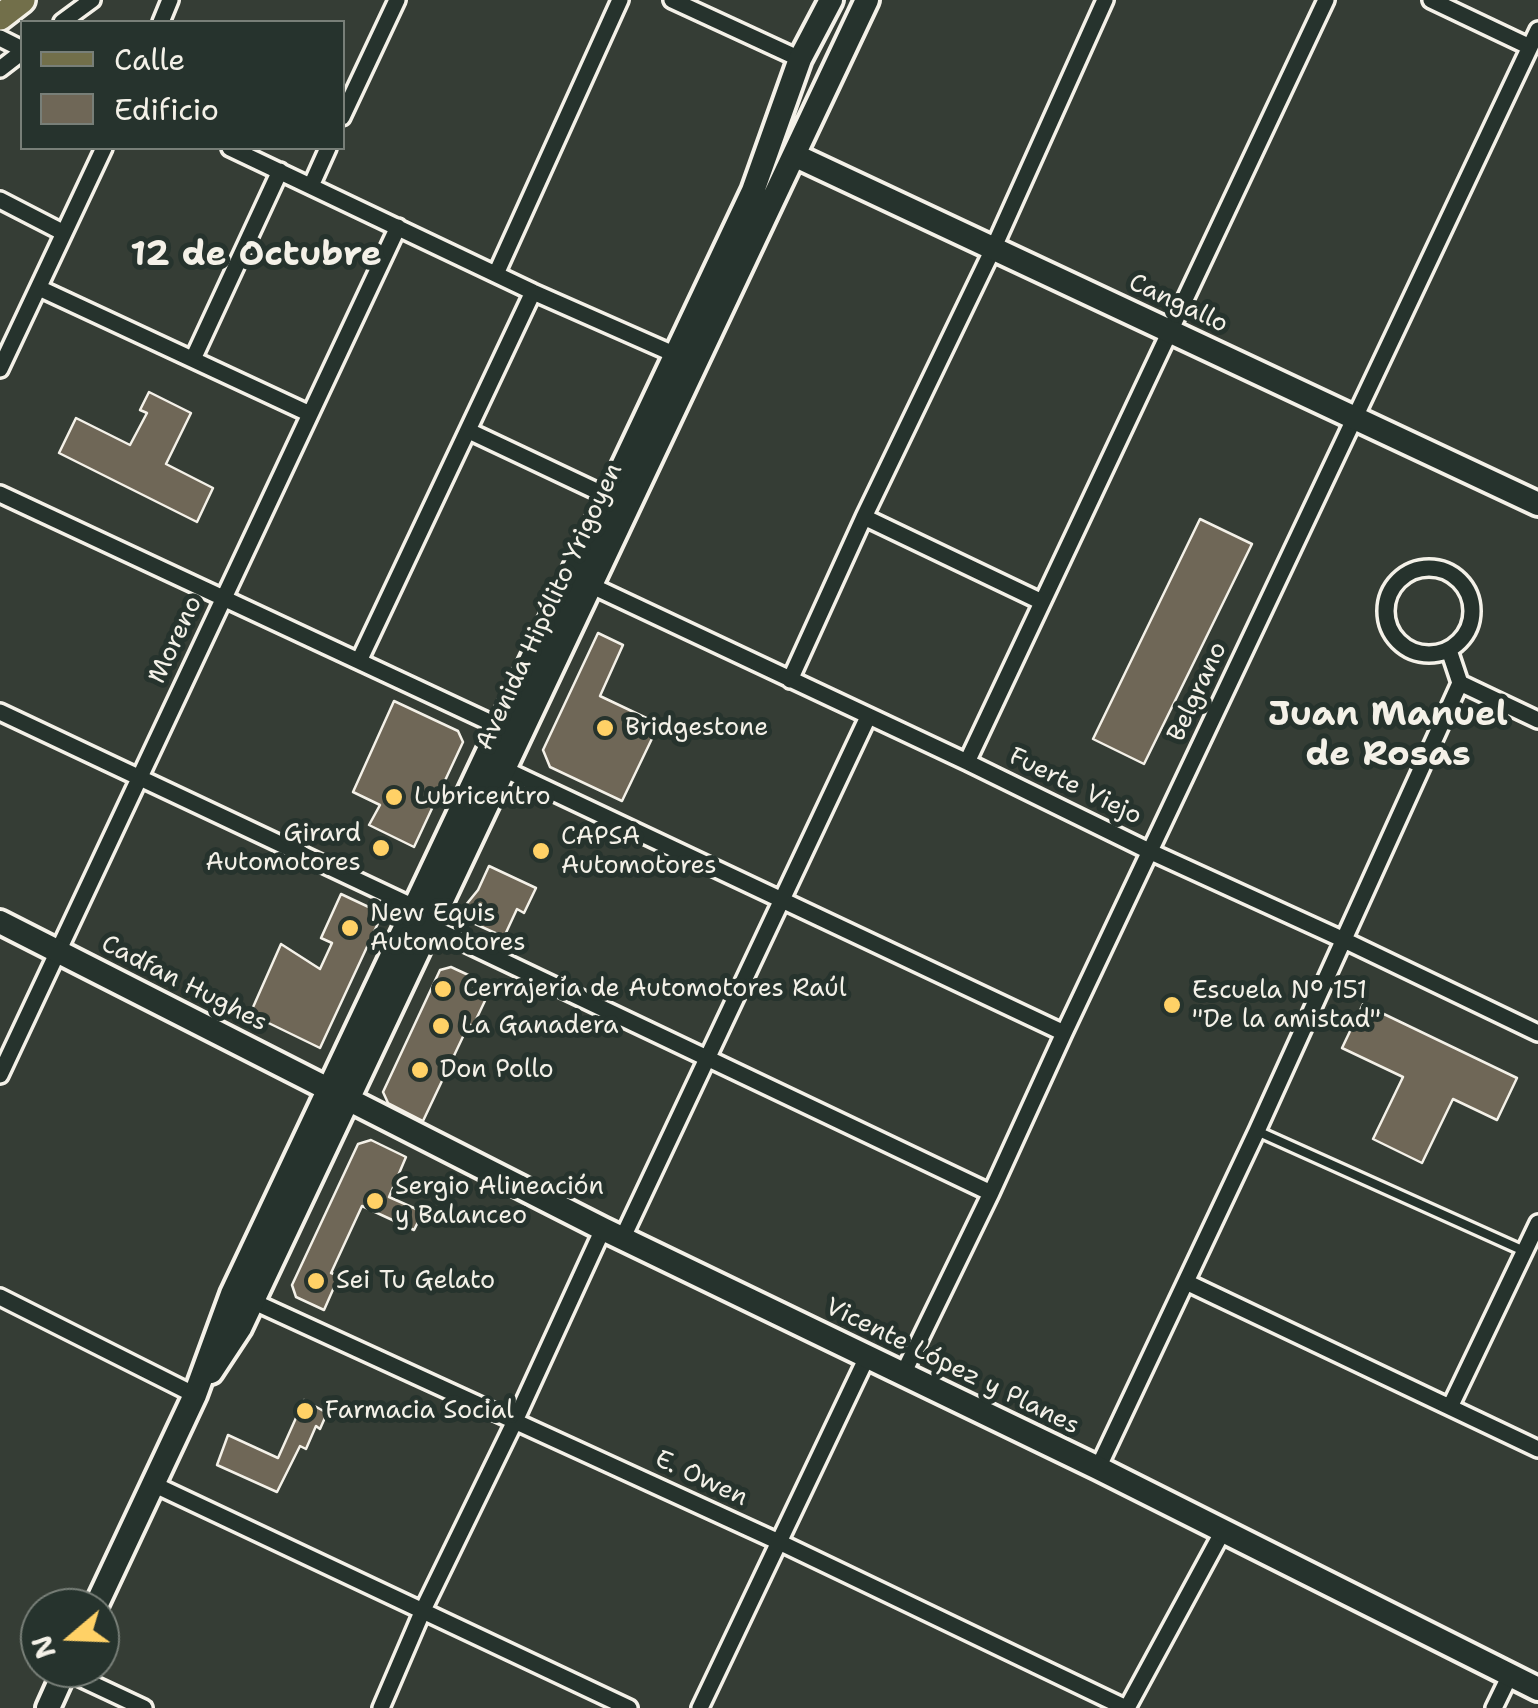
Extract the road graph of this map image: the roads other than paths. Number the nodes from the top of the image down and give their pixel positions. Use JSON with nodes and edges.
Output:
{"nodes":[{"id":1,"x":22,"y":0,"type":"edge"},
{"id":2,"x":92,"y":0,"type":"edge"},
{"id":3,"x":397,"y":0,"type":"edge"},
{"id":4,"x":620,"y":0,"type":"edge"},
{"id":5,"x":672,"y":0,"type":"edge"},
{"id":6,"x":831,"y":0,"type":"edge"},
{"id":7,"x":867,"y":0,"type":"edge"},
{"id":8,"x":1105,"y":0,"type":"edge"},
{"id":9,"x":1326,"y":0,"type":"edge"},
{"id":10,"x":1431,"y":0,"type":"edge"},
{"id":11,"x":0,"y":17,"type":"edge"},
{"id":12,"x":65,"y":20,"type":"edge"},
{"id":13,"x":1538,"y":30,"type":"edge"},
{"id":14,"x":846,"y":45,"type":"junction"},
{"id":15,"x":1530,"y":48,"type":"junction"},
{"id":16,"x":20,"y":53,"type":"edge"},
{"id":17,"x":800,"y":59,"type":"junction"},
{"id":18,"x":0,"y":69,"type":"edge"},
{"id":19,"x":817,"y":106,"type":"junction"},
{"id":20,"x":345,"y":111,"type":"edge"},
{"id":21,"x":782,"y":111,"type":"junction"},
{"id":22,"x":103,"y":150,"type":"edge"},
{"id":23,"x":234,"y":150,"type":"edge"},
{"id":24,"x":327,"y":150,"type":"edge"},
{"id":25,"x":794,"y":155,"type":"junction"},
{"id":26,"x":280,"y":171,"type":"junction"},
{"id":27,"x":310,"y":186,"type":"junction"},
{"id":28,"x":753,"y":191,"type":"junction"},
{"id":29,"x":0,"y":200,"type":"edge"},
{"id":30,"x":398,"y":227,"type":"junction"},
{"id":31,"x":64,"y":233,"type":"junction"},
{"id":32,"x":994,"y":247,"type":"junction"},
{"id":33,"x":496,"y":274,"type":"junction"},
{"id":34,"x":39,"y":288,"type":"junction"},
{"id":35,"x":533,"y":292,"type":"junction"},
{"id":36,"x":1171,"y":332,"type":"junction"},
{"id":37,"x":8,"y":333,"type":"edge"},
{"id":38,"x":676,"y":356,"type":"junction"},
{"id":39,"x":193,"y":359,"type":"junction"},
{"id":40,"x":0,"y":369,"type":"edge"},
{"id":41,"x":310,"y":414,"type":"junction"},
{"id":42,"x":1355,"y":418,"type":"junction"},
{"id":43,"x":468,"y":431,"type":"junction"},
{"id":44,"x":0,"y":494,"type":"edge"},
{"id":45,"x":608,"y":497,"type":"junction"},
{"id":46,"x":1538,"y":504,"type":"edge"},
{"id":47,"x":864,"y":517,"type":"junction"},
{"id":48,"x":590,"y":585,"type":"junction"},
{"id":49,"x":223,"y":600,"type":"junction"},
{"id":50,"x":1042,"y":602,"type":"junction"},
{"id":51,"x":1449,"y":650,"type":"junction"},
{"id":52,"x":359,"y":661,"type":"junction"},
{"id":53,"x":790,"y":680,"type":"junction"},
{"id":54,"x":1460,"y":682,"type":"junction"},
{"id":55,"x":0,"y":712,"type":"edge"},
{"id":56,"x":868,"y":717,"type":"junction"},
{"id":57,"x":1538,"y":720,"type":"edge"},
{"id":58,"x":500,"y":728,"type":"junction"},
{"id":59,"x":967,"y":762,"type":"junction"},
{"id":60,"x":504,"y":769,"type":"junction"},
{"id":61,"x":140,"y":776,"type":"junction"},
{"id":62,"x":1151,"y":852,"type":"junction"},
{"id":63,"x":782,"y":898,"type":"junction"},
{"id":64,"x":414,"y":907,"type":"junction"},
{"id":65,"x":0,"y":922,"type":"edge"},
{"id":66,"x":429,"y":926,"type":"junction"},
{"id":67,"x":1344,"y":940,"type":"junction"},
{"id":68,"x":58,"y":951,"type":"junction"},
{"id":69,"x":1538,"y":1032,"type":"edge"},
{"id":70,"x":1064,"y":1033,"type":"junction"},
{"id":71,"x":706,"y":1057,"type":"junction"},
{"id":72,"x":0,"y":1075,"type":"edge"},
{"id":73,"x":339,"y":1095,"type":"junction"},
{"id":74,"x":1257,"y":1131,"type":"junction"},
{"id":75,"x":991,"y":1194,"type":"junction"},
{"id":76,"x":1538,"y":1223,"type":"edge"},
{"id":77,"x":613,"y":1233,"type":"junction"},
{"id":78,"x":1524,"y":1251,"type":"junction"},
{"id":79,"x":1186,"y":1282,"type":"junction"},
{"id":80,"x":0,"y":1297,"type":"edge"},
{"id":81,"x":252,"y":1301,"type":"junction"},
{"id":82,"x":866,"y":1358,"type":"junction"},
{"id":83,"x":904,"y":1374,"type":"junction"},
{"id":84,"x":195,"y":1395,"type":"junction"},
{"id":85,"x":1450,"y":1407,"type":"junction"},
{"id":86,"x":515,"y":1420,"type":"junction"},
{"id":87,"x":1538,"y":1449,"type":"edge"},
{"id":88,"x":1098,"y":1468,"type":"junction"},
{"id":89,"x":153,"y":1484,"type":"junction"},
{"id":90,"x":1223,"y":1531,"type":"junction"},
{"id":91,"x":779,"y":1542,"type":"junction"},
{"id":92,"x":104,"y":1588,"type":"edge"},
{"id":93,"x":423,"y":1610,"type":"junction"},
{"id":94,"x":1510,"y":1675,"type":"junction"},
{"id":95,"x":104,"y":1688,"type":"edge"},
{"id":96,"x":1538,"y":1689,"type":"edge"},
{"id":97,"x":144,"y":1708,"type":"edge"},
{"id":98,"x":381,"y":1708,"type":"edge"},
{"id":99,"x":629,"y":1708,"type":"edge"},
{"id":100,"x":700,"y":1708,"type":"edge"},
{"id":101,"x":1126,"y":1708,"type":"edge"},
{"id":102,"x":1494,"y":1708,"type":"edge"}],
"edges":[{"from":1,"to":11,"type":"main road"},
{"from":2,"to":12,"type":"street"},
{"from":3,"to":20,"type":"street"},
{"from":4,"to":33,"type":"street"},
{"from":5,"to":17,"type":"street"},
{"from":6,"to":17,"type":"main road","name":"Avenida Hipólito Yrigoyen"},
{"from":7,"to":14,"type":"main road","name":"Avenida Hipólito Yrigoyen"},
{"from":8,"to":32,"type":"street"},
{"from":9,"to":36,"type":"street"},
{"from":10,"to":15,"type":"street"},
{"from":13,"to":15,"type":"street","name":"Belgrano"},
{"from":14,"to":17,"type":"main road"},
{"from":14,"to":19,"type":"main road","name":"Avenida Hipólito Yrigoyen"},
{"from":15,"to":42,"type":"street","name":"Belgrano"},
{"from":16,"to":18,"type":"street"},
{"from":17,"to":19,"type":"main road"},
{"from":17,"to":21,"type":"main road","name":"Avenida Hipólito Yrigoyen"},
{"from":19,"to":25,"type":"main road","name":"Avenida Hipólito Yrigoyen"},
{"from":21,"to":25,"type":"main road"},
{"from":21,"to":28,"type":"main road","name":"Avenida Hipólito Yrigoyen"},
{"from":22,"to":31,"type":"street"},
{"from":23,"to":26,"type":"street"},
{"from":24,"to":27,"type":"street"},
{"from":25,"to":28,"type":"main road"},
{"from":25,"to":32,"type":"main road","name":"Cangallo"},
{"from":25,"to":48,"type":"main road","name":"Avenida Hipólito Yrigoyen"},
{"from":26,"to":27,"type":"street"},
{"from":26,"to":39,"type":"street"},
{"from":27,"to":30,"type":"street"},
{"from":28,"to":38,"type":"main road","name":"Avenida Hipólito Yrigoyen"},
{"from":29,"to":31,"type":"street"},
{"from":30,"to":33,"type":"street"},
{"from":30,"to":41,"type":"street","name":"Moreno"},
{"from":31,"to":34,"type":"street"},
{"from":32,"to":36,"type":"main road","name":"Cangallo"},
{"from":32,"to":47,"type":"street"},
{"from":33,"to":35,"type":"street"},
{"from":34,"to":37,"type":"street"},
{"from":34,"to":39,"type":"street"},
{"from":35,"to":38,"type":"street"},
{"from":35,"to":43,"type":"street"},
{"from":36,"to":42,"type":"main road","name":"Cangallo"},
{"from":36,"to":50,"type":"street"},
{"from":37,"to":40,"type":"street"},
{"from":38,"to":45,"type":"main road","name":"Avenida Hipólito Yrigoyen"},
{"from":39,"to":41,"type":"street"},
{"from":41,"to":49,"type":"street","name":"Moreno"},
{"from":42,"to":46,"type":"main road","name":"Cangallo"},
{"from":42,"to":62,"type":"street","name":"Belgrano"},
{"from":43,"to":45,"type":"street"},
{"from":43,"to":52,"type":"street"},
{"from":44,"to":49,"type":"street"},
{"from":45,"to":58,"type":"main road","name":"Avenida Hipólito Yrigoyen"},
{"from":47,"to":50,"type":"street"},
{"from":47,"to":53,"type":"street"},
{"from":48,"to":53,"type":"street","name":"Fuerte Viejo"},
{"from":48,"to":60,"type":"main road","name":"Avenida Hipólito Yrigoyen"},
{"from":49,"to":52,"type":"street"},
{"from":49,"to":61,"type":"street","name":"Moreno"},
{"from":50,"to":59,"type":"street"},
{"from":51,"to":51,"type":"street"},
{"from":51,"to":54,"type":"street"},
{"from":52,"to":58,"type":"street"},
{"from":53,"to":56,"type":"street","name":"Fuerte Viejo"},
{"from":54,"to":57,"type":"street"},
{"from":54,"to":67,"type":"street"},
{"from":55,"to":61,"type":"street"},
{"from":56,"to":59,"type":"street","name":"Fuerte Viejo"},
{"from":56,"to":63,"type":"street"},
{"from":58,"to":64,"type":"main road","name":"Avenida Hipólito Yrigoyen"},
{"from":59,"to":62,"type":"street","name":"Fuerte Viejo"},
{"from":60,"to":63,"type":"street"},
{"from":60,"to":66,"type":"main road","name":"Avenida Hipólito Yrigoyen"},
{"from":61,"to":64,"type":"street"},
{"from":61,"to":68,"type":"street","name":"Moreno"},
{"from":62,"to":67,"type":"street","name":"Fuerte Viejo"},
{"from":62,"to":70,"type":"street","name":"Belgrano"},
{"from":63,"to":70,"type":"street"},
{"from":63,"to":71,"type":"street"},
{"from":64,"to":73,"type":"main road","name":"Avenida Hipólito Yrigoyen"},
{"from":65,"to":68,"type":"main road","name":"Cadfan Hughes"},
{"from":66,"to":71,"type":"street"},
{"from":66,"to":73,"type":"main road","name":"Avenida Hipólito Yrigoyen"},
{"from":67,"to":69,"type":"street","name":"Fuerte Viejo"},
{"from":67,"to":74,"type":"street"},
{"from":68,"to":72,"type":"street","name":"Moreno"},
{"from":68,"to":73,"type":"main road","name":"Cadfan Hughes"},
{"from":70,"to":75,"type":"street","name":"Belgrano"},
{"from":71,"to":75,"type":"street"},
{"from":71,"to":77,"type":"street"},
{"from":73,"to":77,"type":"main road","name":"Vicente López y Planes"},
{"from":73,"to":81,"type":"main road","name":"Avenida Hipólito Yrigoyen"},
{"from":73,"to":84,"type":"main road","name":"Avenida Hipólito Yrigoyen"},
{"from":74,"to":78,"type":"lane"},
{"from":74,"to":79,"type":"street"},
{"from":75,"to":83,"type":"street","name":"Belgrano"},
{"from":76,"to":78,"type":"street"},
{"from":77,"to":82,"type":"main road","name":"Vicente López y Planes"},
{"from":77,"to":86,"type":"street"},
{"from":78,"to":85,"type":"street"},
{"from":79,"to":85,"type":"street"},
{"from":79,"to":88,"type":"street"},
{"from":80,"to":84,"type":"street"},
{"from":81,"to":84,"type":"main road","name":"Avenida Hipólito Yrigoyen"},
{"from":81,"to":86,"type":"street","name":"E. Owen"},
{"from":82,"to":83,"type":"main road","name":"Vicente López y Planes"},
{"from":82,"to":91,"type":"street"},
{"from":83,"to":88,"type":"main road","name":"Vicente López y Planes"},
{"from":84,"to":89,"type":"main road","name":"Avenida Hipólito Yrigoyen"},
{"from":85,"to":87,"type":"street"},
{"from":86,"to":91,"type":"street","name":"E. Owen"},
{"from":86,"to":93,"type":"street"},
{"from":88,"to":90,"type":"main road","name":"Vicente López y Planes"},
{"from":89,"to":92,"type":"main road","name":"Avenida Hipólito Yrigoyen"},
{"from":89,"to":93,"type":"street"},
{"from":90,"to":94,"type":"main road","name":"Vicente López y Planes"},
{"from":90,"to":101,"type":"street"},
{"from":91,"to":100,"type":"street"},
{"from":91,"to":101,"type":"street","name":"E. Owen"},
{"from":93,"to":98,"type":"street"},
{"from":93,"to":99,"type":"street"},
{"from":94,"to":96,"type":"main road","name":"Vicente López y Planes"},
{"from":94,"to":102,"type":"street"},
{"from":95,"to":97,"type":"street"}]}
